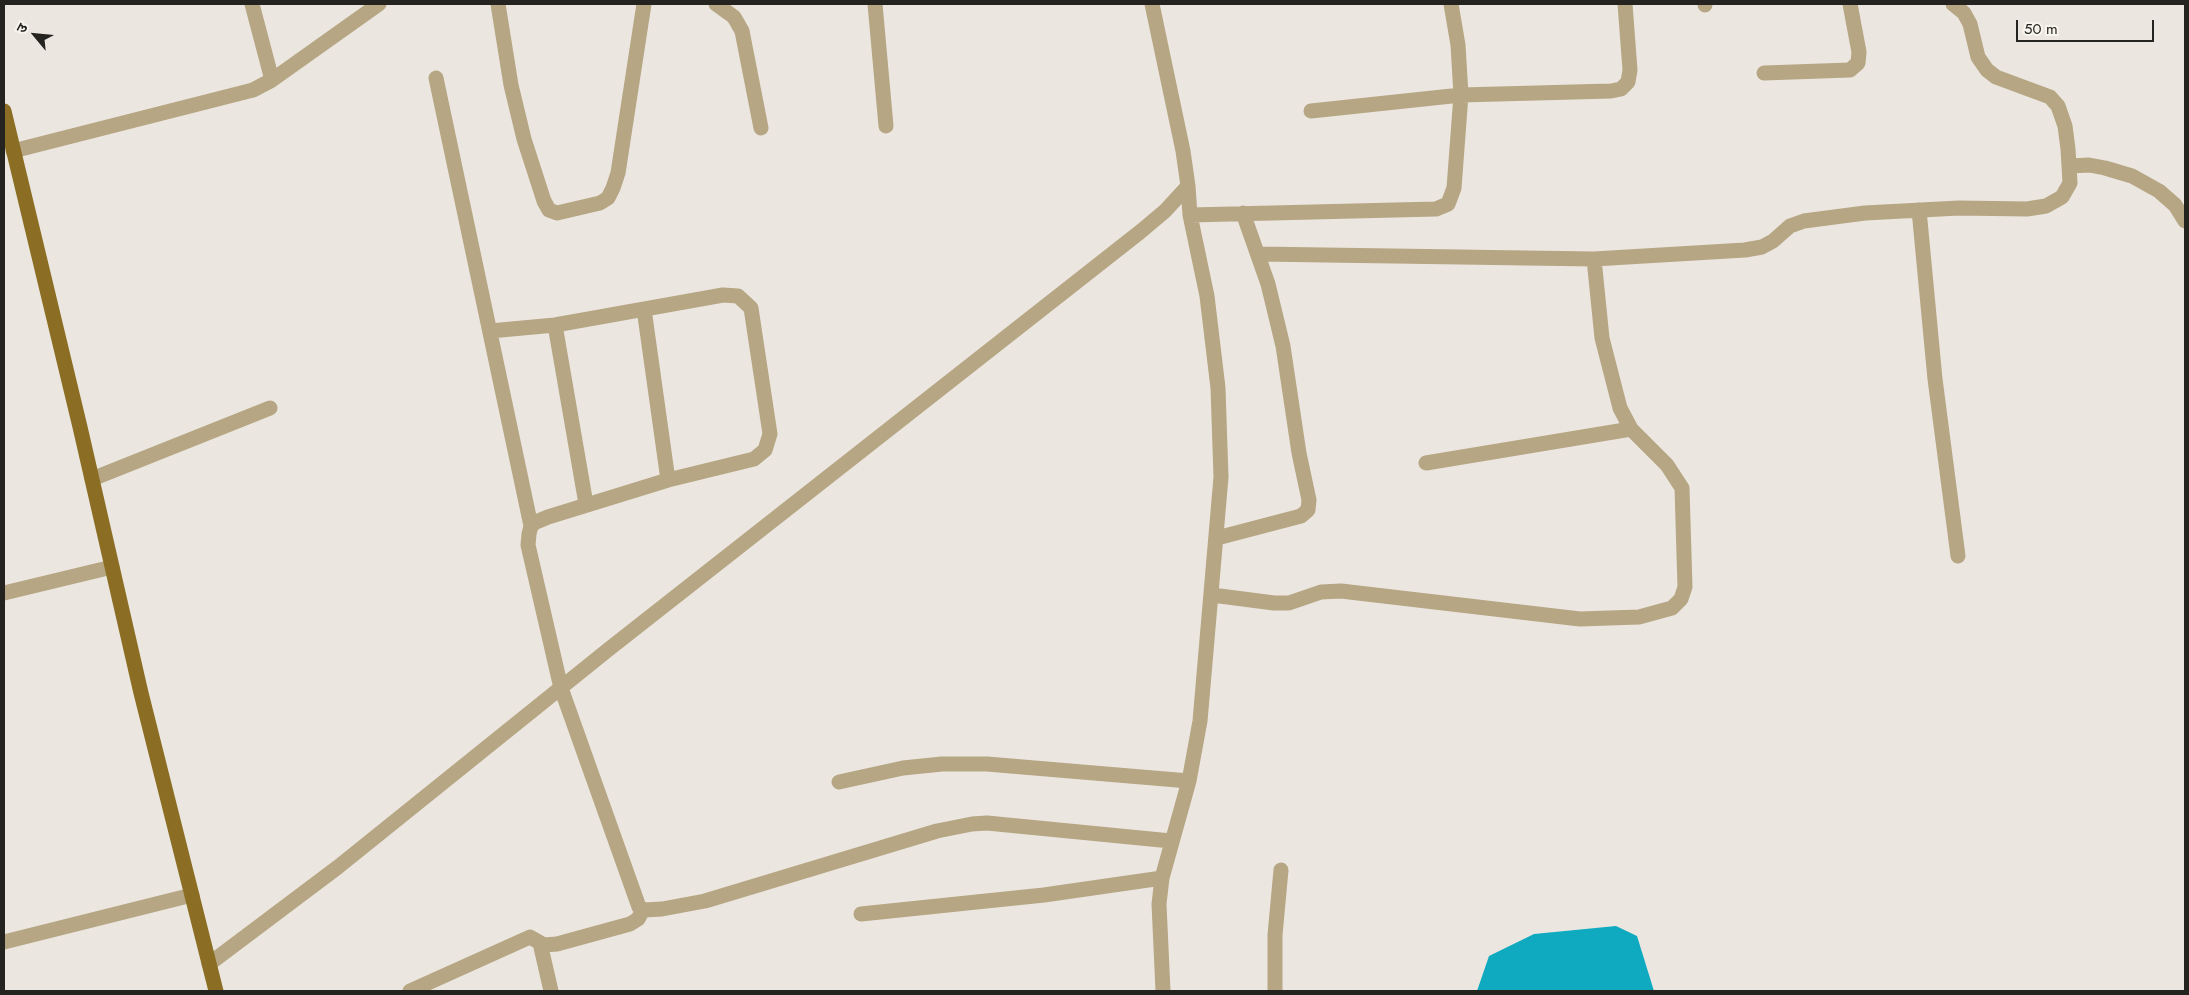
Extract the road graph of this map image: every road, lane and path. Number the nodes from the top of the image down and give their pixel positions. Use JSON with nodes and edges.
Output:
{"nodes":[{"id":1,"x":252,"y":4,"type":"edge"},
{"id":2,"x":379,"y":4,"type":"edge"},
{"id":3,"x":498,"y":4,"type":"edge"},
{"id":4,"x":644,"y":4,"type":"edge"},
{"id":5,"x":716,"y":4,"type":"edge"},
{"id":6,"x":875,"y":4,"type":"edge"},
{"id":7,"x":1152,"y":4,"type":"edge"},
{"id":8,"x":1451,"y":4,"type":"edge"},
{"id":9,"x":1625,"y":4,"type":"edge"},
{"id":10,"x":1850,"y":4,"type":"edge"},
{"id":11,"x":1953,"y":4,"type":"edge"},
{"id":12,"x":1764,"y":73,"type":"dead end"},
{"id":13,"x":436,"y":78,"type":"dead end"},
{"id":14,"x":272,"y":80,"type":"junction"},
{"id":15,"x":1461,"y":95,"type":"junction"},
{"id":16,"x":4,"y":111,"type":"edge"},
{"id":17,"x":1311,"y":111,"type":"dead end"},
{"id":18,"x":886,"y":126,"type":"dead end"},
{"id":19,"x":761,"y":128,"type":"dead end"},
{"id":20,"x":13,"y":151,"type":"junction"},
{"id":21,"x":2070,"y":166,"type":"junction"},
{"id":22,"x":1188,"y":186,"type":"junction"},
{"id":23,"x":1919,"y":210,"type":"junction"},
{"id":24,"x":1243,"y":213,"type":"junction"},
{"id":25,"x":1190,"y":215,"type":"junction"},
{"id":26,"x":2185,"y":221,"type":"edge"},
{"id":27,"x":1258,"y":254,"type":"junction"},
{"id":28,"x":1594,"y":259,"type":"junction"},
{"id":29,"x":644,"y":308,"type":"junction"},
{"id":30,"x":555,"y":325,"type":"junction"},
{"id":31,"x":490,"y":331,"type":"junction"},
{"id":32,"x":270,"y":408,"type":"dead end"},
{"id":33,"x":1631,"y":429,"type":"junction"},
{"id":34,"x":1426,"y":463,"type":"dead end"},
{"id":35,"x":92,"y":479,"type":"junction"},
{"id":36,"x":668,"y":480,"type":"junction"},
{"id":37,"x":586,"y":504,"type":"junction"},
{"id":38,"x":531,"y":526,"type":"junction"},
{"id":39,"x":1217,"y":538,"type":"junction"},
{"id":40,"x":1958,"y":556,"type":"dead end"},
{"id":41,"x":112,"y":567,"type":"junction"},
{"id":42,"x":4,"y":593,"type":"edge"},
{"id":43,"x":1212,"y":595,"type":"junction"},
{"id":44,"x":561,"y":688,"type":"junction"},
{"id":45,"x":1189,"y":781,"type":"junction"},
{"id":46,"x":839,"y":782,"type":"dead end"},
{"id":47,"x":1171,"y":841,"type":"junction"},
{"id":48,"x":1281,"y":870,"type":"dead end"},
{"id":49,"x":1162,"y":878,"type":"junction"},
{"id":50,"x":192,"y":895,"type":"junction"},
{"id":51,"x":643,"y":910,"type":"junction"},
{"id":52,"x":861,"y":914,"type":"dead end"},
{"id":53,"x":4,"y":942,"type":"edge"},
{"id":54,"x":540,"y":943,"type":"junction"},
{"id":55,"x":209,"y":964,"type":"junction"},
{"id":56,"x":216,"y":991,"type":"edge"},
{"id":57,"x":410,"y":991,"type":"edge"},
{"id":58,"x":551,"y":991,"type":"edge"},
{"id":59,"x":1163,"y":991,"type":"edge"},
{"id":60,"x":1275,"y":991,"type":"edge"}],
"edges":[{"from":1,"to":14,"type":"street"},
{"from":2,"to":14,"type":"street"},
{"from":3,"to":4,"type":"street"},
{"from":5,"to":19,"type":"street"},
{"from":6,"to":18,"type":"street"},
{"from":7,"to":22,"type":"street"},
{"from":8,"to":15,"type":"street"},
{"from":9,"to":15,"type":"street"},
{"from":10,"to":12,"type":"street"},
{"from":11,"to":21,"type":"street"},
{"from":13,"to":31,"type":"street"},
{"from":14,"to":20,"type":"street"},
{"from":15,"to":17,"type":"street"},
{"from":15,"to":24,"type":"street"},
{"from":16,"to":20,"type":"main road"},
{"from":20,"to":35,"type":"main road"},
{"from":21,"to":23,"type":"street"},
{"from":21,"to":26,"type":"street"},
{"from":22,"to":25,"type":"street"},
{"from":22,"to":44,"type":"street"},
{"from":23,"to":28,"type":"street"},
{"from":23,"to":40,"type":"street"},
{"from":24,"to":25,"type":"street"},
{"from":24,"to":27,"type":"street"},
{"from":25,"to":39,"type":"street"},
{"from":27,"to":28,"type":"street"},
{"from":27,"to":39,"type":"street"},
{"from":28,"to":33,"type":"street"},
{"from":29,"to":30,"type":"street"},
{"from":29,"to":36,"type":"street"},
{"from":29,"to":36,"type":"street"},
{"from":30,"to":31,"type":"street"},
{"from":30,"to":37,"type":"street"},
{"from":31,"to":38,"type":"street"},
{"from":32,"to":35,"type":"street"},
{"from":33,"to":34,"type":"street"},
{"from":33,"to":43,"type":"street"},
{"from":35,"to":41,"type":"main road"},
{"from":36,"to":37,"type":"street"},
{"from":37,"to":38,"type":"street"},
{"from":38,"to":44,"type":"street"},
{"from":39,"to":43,"type":"street"},
{"from":41,"to":42,"type":"street"},
{"from":41,"to":50,"type":"main road"},
{"from":43,"to":45,"type":"street"},
{"from":44,"to":51,"type":"street"},
{"from":44,"to":55,"type":"street"},
{"from":45,"to":46,"type":"street"},
{"from":45,"to":47,"type":"street"},
{"from":47,"to":49,"type":"street"},
{"from":47,"to":51,"type":"street"},
{"from":48,"to":60,"type":"street"},
{"from":49,"to":52,"type":"street"},
{"from":49,"to":59,"type":"street"},
{"from":50,"to":53,"type":"street"},
{"from":50,"to":55,"type":"main road"},
{"from":51,"to":54,"type":"street"},
{"from":54,"to":57,"type":"street"},
{"from":54,"to":58,"type":"street"},
{"from":55,"to":56,"type":"main road"}]}
